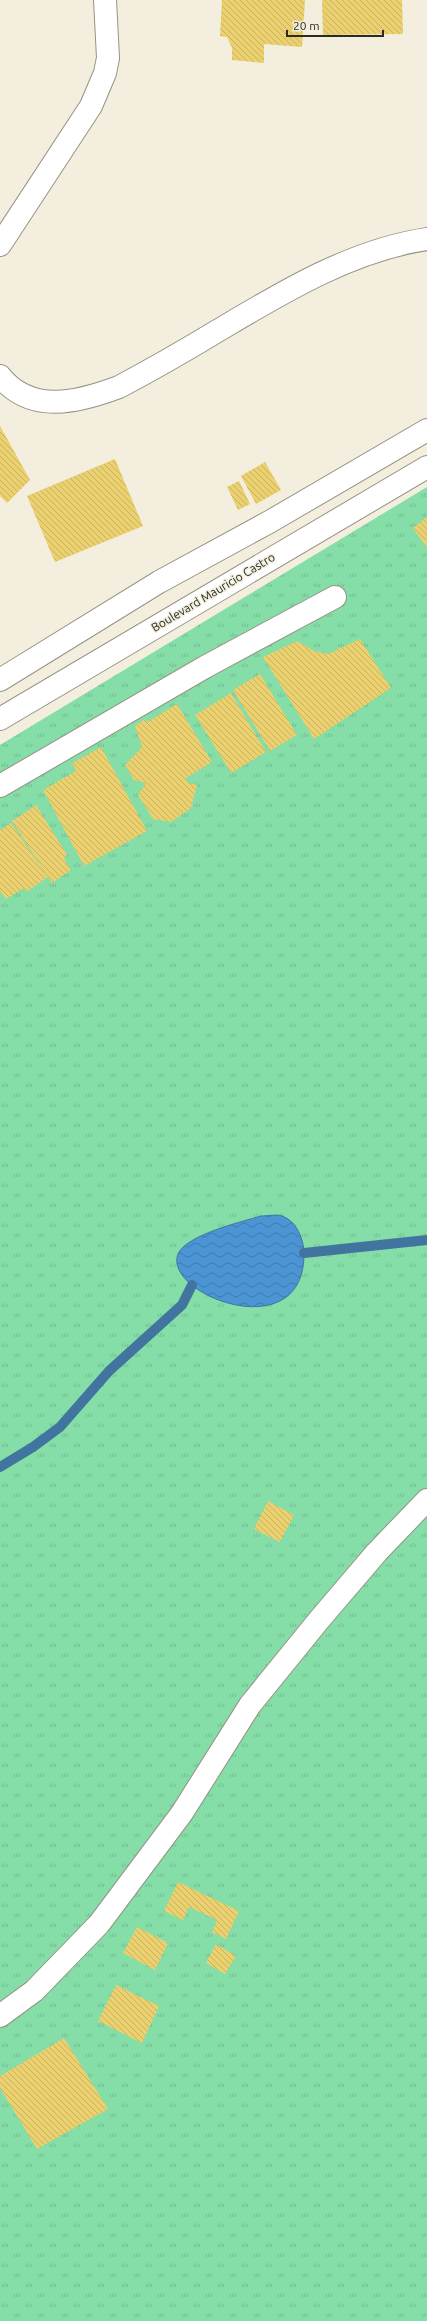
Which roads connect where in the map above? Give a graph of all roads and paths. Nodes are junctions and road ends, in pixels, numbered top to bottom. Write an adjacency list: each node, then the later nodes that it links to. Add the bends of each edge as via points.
1 (105, 0): 3 (street, via 108,58 105,73 90,106)
2 (427, 239): 4 (street, via 372,252 328,270 270,300 119,387 96,396 66,403 42,401 21,394)
3 (0, 245)
4 (0, 376)
5 (427, 430): 7 (street)
6 (427, 467): 8 (street, Boulevard Mauricio Castro)
7 (271, 521): 8 (street); 10 (street, via 159,582)
8 (288, 547): 11 (street, Boulevard Mauricio Castro)
9 (335, 597): 12 (street, via 205,667)
10 (0, 680)
11 (0, 719)
12 (0, 786)
13 (427, 1500): 14 (street, via 377,1552 318,1620 250,1706 182,1813 99,1924 34,1991)
14 (0, 2016)

